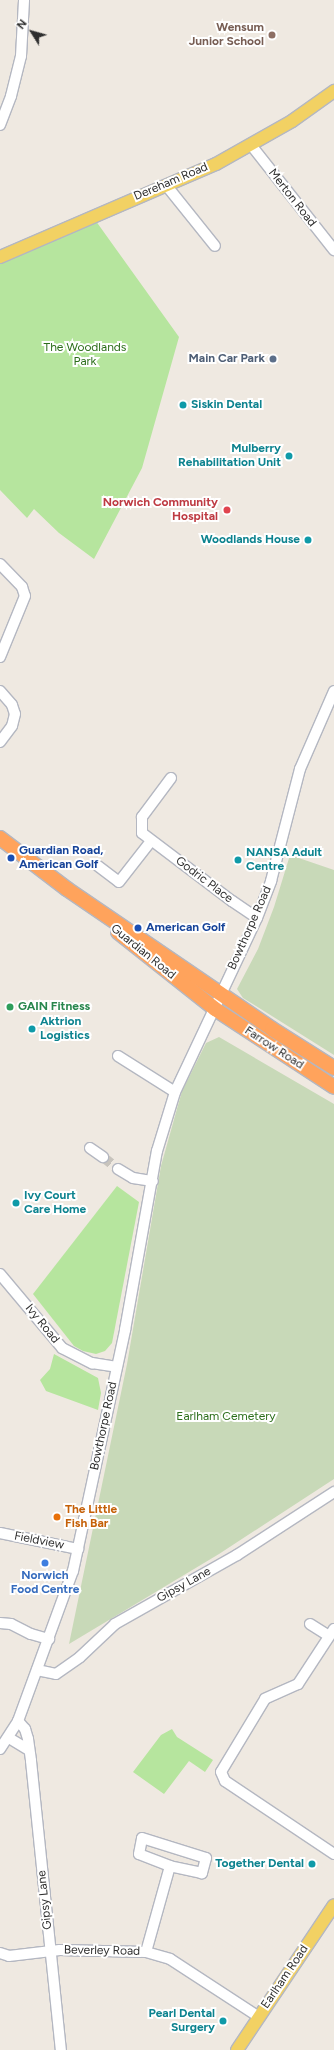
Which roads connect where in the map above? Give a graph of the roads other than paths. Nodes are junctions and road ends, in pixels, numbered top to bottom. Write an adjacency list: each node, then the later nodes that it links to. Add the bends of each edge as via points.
1 (24, 0): 3 (street, via 21,56)
2 (334, 91): 4 (main road, Dereham Road, via 292,121)
3 (0, 125)
4 (251, 145): 5 (main road, Dereham Road); 7 (street, Merton Road)
5 (166, 185): 6 (street); 8 (main road, Dereham Road)
6 (215, 246)
7 (334, 250)
8 (0, 256)
9 (0, 564): 10 (street, via 22,587 25,596)
10 (0, 657)
11 (0, 691): 13 (street, via 12,705 15,714 12,726)
12 (334, 691): 19 (street, Bowthorpe Road, via 300,769 271,880)
13 (0, 742)
14 (171, 778): 16 (street, Godric Place, via 142,817 142,833)
15 (0, 838): 18 (highway, Guardian Road)
16 (151, 841): 17 (street, via 119,882); 19 (street, Godric Place)
17 (98, 866)
18 (74, 893): 20 (highway, Guardian Road); 21 (highway, Guardian Road, via 116,931)
19 (257, 918): 20 (street, Bowthorpe Road)
20 (221, 994): 21 (street, Bowthorpe Road); 23 (highway, Farrow Road)
21 (215, 1009): 24 (highway, Farrow Road); 25 (street, Bowthorpe Road)
22 (118, 1056): 25 (street)
23 (334, 1068)
24 (334, 1087)
25 (175, 1092): 29 (street, Bowthorpe Road, via 158,1151)
26 (90, 1148): 27 (street)
27 (103, 1157)
28 (118, 1169): 29 (street, via 133,1178)
29 (153, 1181): 31 (street, Bowthorpe Road)
30 (0, 1274): 31 (street, Ivy Road, via 62,1348 92,1363)
31 (117, 1367): 34 (street, Bowthorpe Road)
32 (334, 1492): 39 (street, Gipsy Lane, via 237,1555 115,1624 80,1657 56,1674)
33 (0, 1533): 34 (street, Fieldview)
34 (78, 1548): 38 (street, Bowthorpe Road, via 66,1595)
35 (0, 1623): 38 (street, via 11,1624)
36 (310, 1624): 37 (street)
37 (332, 1632): 44 (street, via 298,1684 265,1699 221,1772 225,1781)
38 (49, 1639): 39 (street, Bowthorpe Road)
39 (37, 1670): 40 (street, Bowthorpe Road)
40 (18, 1721): 41 (street, Bowthorpe Road); 43 (street, Gipsy Lane, via 25,1729)
41 (9, 1738): 42 (street, Bowthorpe Road); 43 (street)
42 (0, 1749)
43 (29, 1750): 47 (street, Gipsy Lane)
44 (334, 1854)
45 (170, 1866): 45 (street, via 139,1854 142,1838 206,1858 202,1873); 48 (street)
46 (334, 1905): 50 (main road, Earlham Road)
47 (51, 1950): 48 (street, Beverley Road); 49 (street, Beverley Road, via 9,1956); 51 (street, Gipsy Lane)
48 (146, 1952): 50 (street, Beverley Road, via 170,1959)
49 (0, 1953)
50 (259, 2017): 52 (main road, Earlham Road)
51 (61, 2050)
52 (237, 2050)

